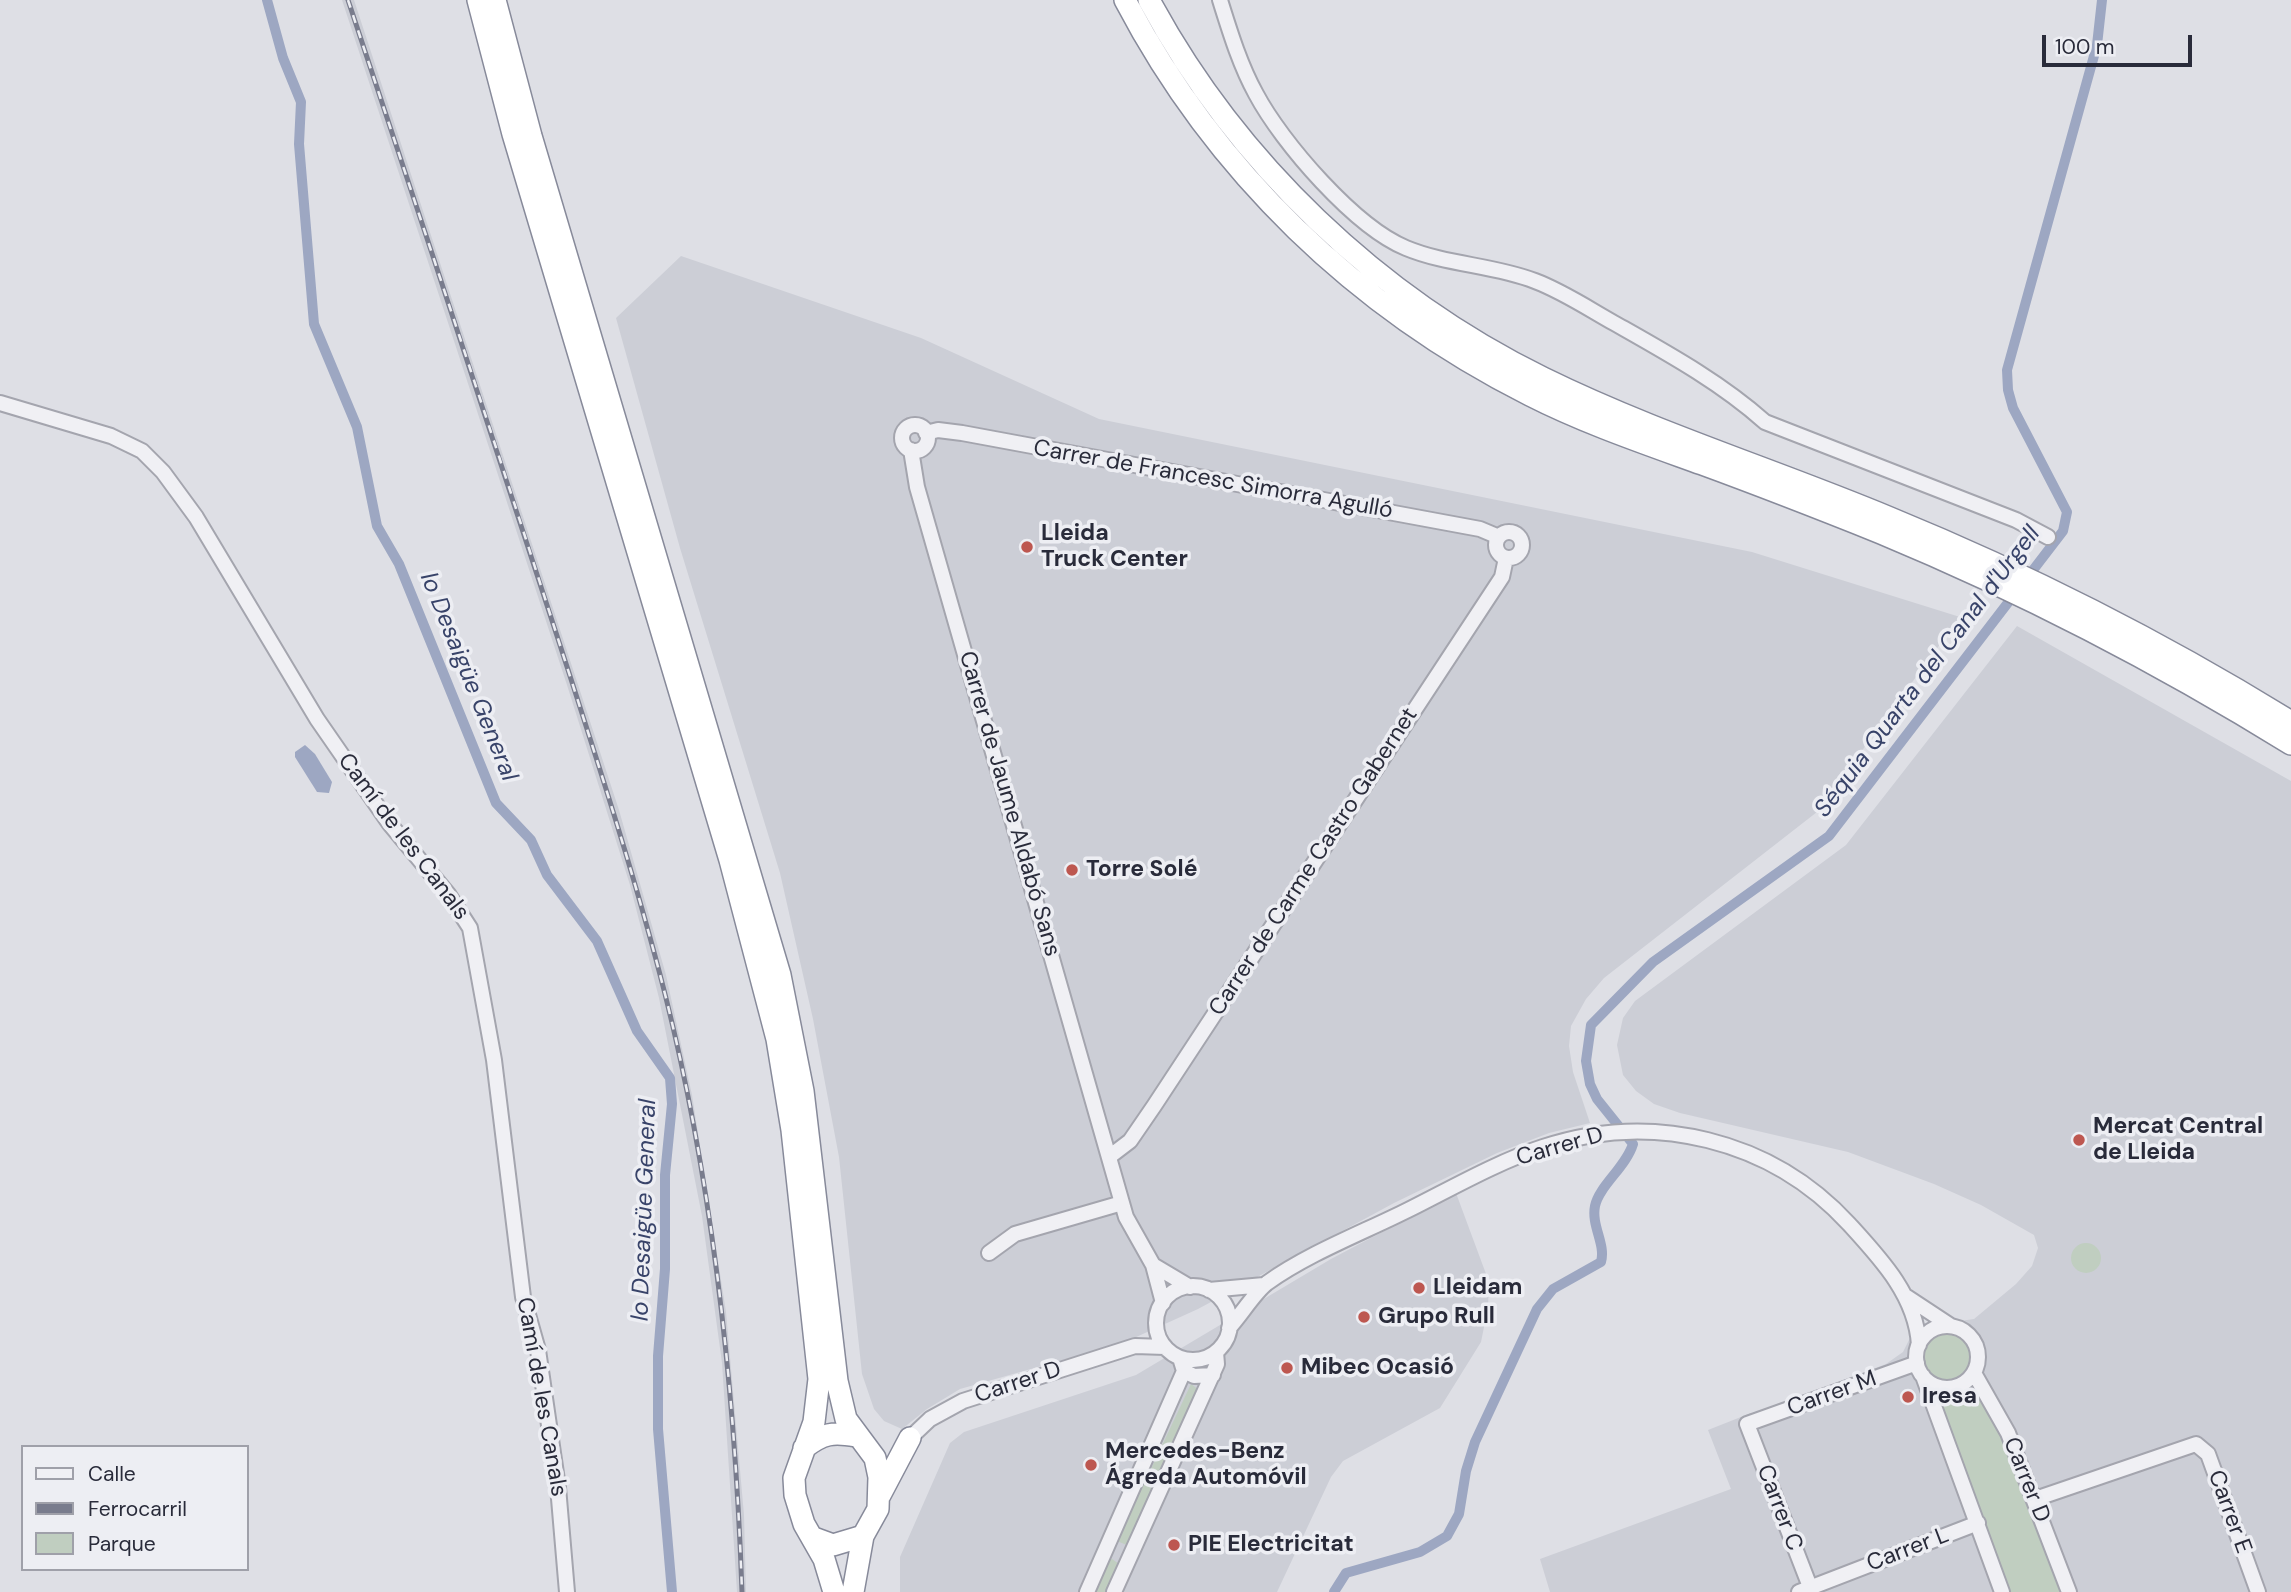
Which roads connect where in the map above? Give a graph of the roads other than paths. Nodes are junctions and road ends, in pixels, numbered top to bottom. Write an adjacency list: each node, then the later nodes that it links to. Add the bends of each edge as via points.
1 (478, 0): 39 (highway, via 513,134 733,872 774,1027 792,1130 818,1361 817,1410)
2 (495, 0): 38 (highway, via 779,975 804,1102 837,1381 846,1419)
3 (1125, 0): 12 (highway, via 1191,108 1263,196 1334,264 1427,336 1490,374 1574,415)
4 (1149, 0): 12 (highway, via 1207,92 1264,164 1346,247 1430,312 1494,352 1585,397 1870,510)
5 (1220, 0): 10 (street, via 1247,76 1266,111 1311,168 1373,229 1427,255 1535,281 1690,367 1740,399 1765,422 2016,520)
6 (0, 403): 48 (street, Camí de les Canals, via 111,436 139,449 155,463 187,504 310,710 470,928 494,1060 523,1297 538,1350 557,1476)
7 (926, 433): 8 (street, via 925,445); 8 (street, via 916,425 905,430 902,442); 9 (street, Carrer de Francesc Simorra Agulló, via 962,433 1480,529)
8 (911, 450): 16 (street, Carrer de Jaume Aldabó Sans, via 917,487)
9 (1499, 537): 11 (street, via 1496,548); 11 (street, via 1510,533 1520,539 1520,551)
10 (2048, 537)
11 (1506, 558): 16 (street, Carrer de Carme Castro Gabernet, via 1502,577 1141,1125)
12 (2000, 576): 13 (highway)
13 (2038, 594): 14 (highway, via 2196,666); 15 (highway)
14 (2291, 722)
15 (2291, 744)
16 (1110, 1157): 17 (street, Carrer de Jaume Aldabó Sans)
17 (1122, 1203): 18 (street, via 1016,1234); 19 (street, Carrer de Jaume Aldabó Sans, via 1130,1228)
18 (989, 1253)
19 (1153, 1265): 21 (street); 24 (street)
20 (1264, 1285): 22 (street, Carrer D); 23 (street, Carrer D, via 1507,1162 1573,1138 1632,1129 1710,1139 1771,1163 1835,1209); 27 (street, Carrer D)
21 (1190, 1287): 22 (street); 24 (street)
22 (1209, 1290): 27 (street, via 1226,1307)
23 (1907, 1297): 26 (street, Carrer D); 28 (street, Carrer D)
24 (1163, 1303): 25 (street)
25 (1157, 1321): 29 (street); 30 (street)
26 (1951, 1326): 28 (street, via 1932,1331); 34 (street, via 1975,1342 1978,1359)
27 (1229, 1328): 31 (street)
28 (1919, 1345): 33 (street)
29 (1135, 1346): 30 (street, Carrer D); 37 (street, Carrer D, via 962,1401 930,1419)
30 (1165, 1347): 32 (street)
31 (1216, 1352): 32 (street); 35 (street)
32 (1182, 1365): 35 (street, via 1194,1376); 45 (street)
33 (1920, 1369): 34 (street, via 1939,1387 1949,1388); 36 (street, Carrer M); 42 (street)
34 (1974, 1373): 41 (street, Carrer D, via 2008,1433)
35 (1213, 1375): 46 (street)
36 (1747, 1424): 47 (street, Carrer C)
37 (910, 1438): 38 (highway, via 892,1444); 40 (highway)
38 (861, 1441): 39 (highway, via 834,1432 819,1436); 40 (highway, via 875,1458)
39 (804, 1448): 44 (highway, via 794,1478 795,1495)
40 (880, 1495): 43 (highway, via 878,1509)
41 (2035, 1499): 54 (street, Carrer D); 55 (street, Carrer E, via 2196,1444 2208,1454)
42 (1978, 1523): 47 (street, Carrer L); 53 (street)
43 (863, 1536): 44 (highway, via 833,1545); 50 (highway)
44 (814, 1538): 49 (highway)
45 (1107, 1548): 46 (street); 51 (street)
46 (1130, 1557): 52 (street)
47 (1807, 1591)
48 (567, 1592)
49 (834, 1592)
50 (853, 1592)
51 (1087, 1592)
52 (1114, 1592)
53 (2002, 1592)
54 (2069, 1592)
55 (2258, 1592)

